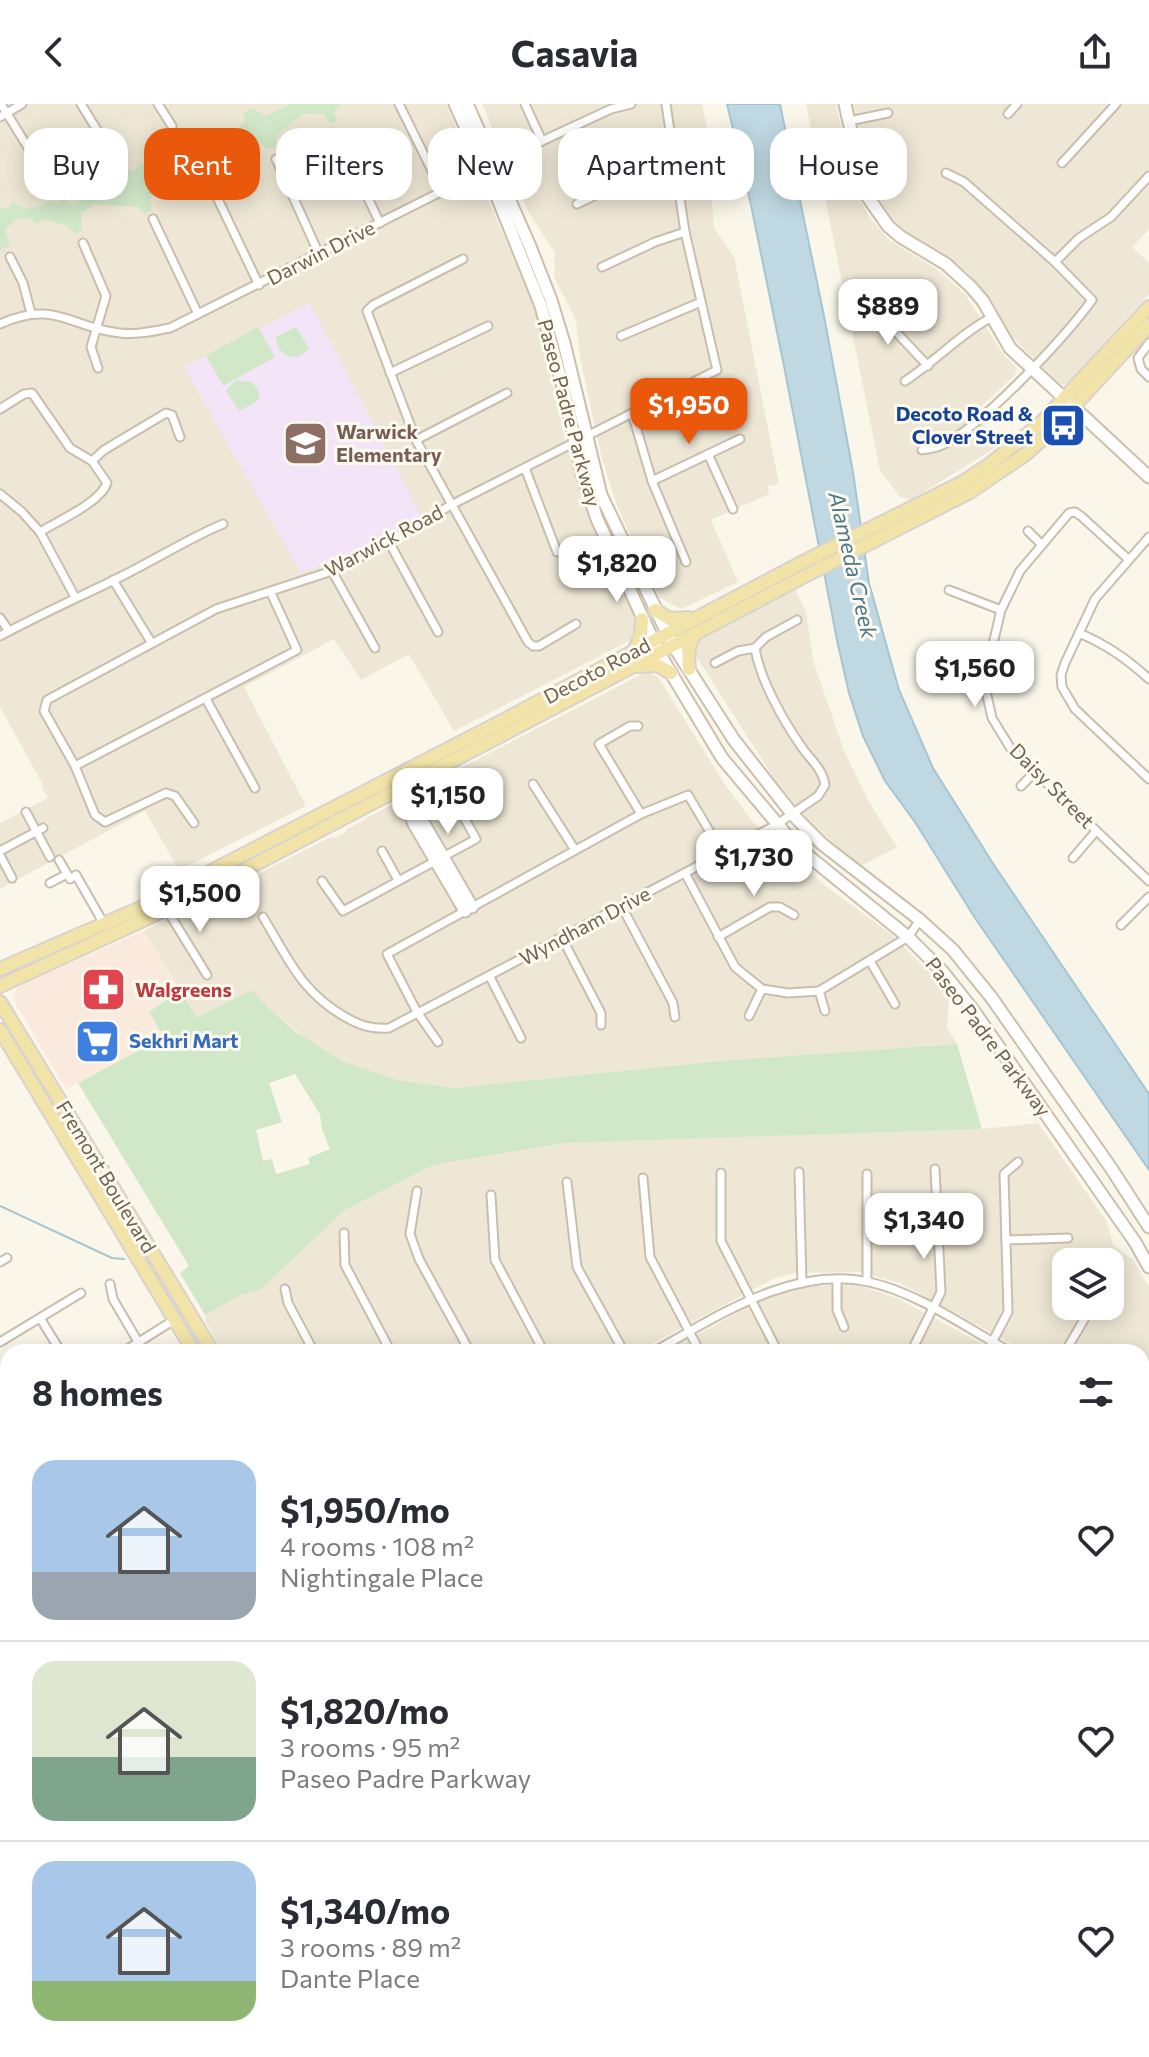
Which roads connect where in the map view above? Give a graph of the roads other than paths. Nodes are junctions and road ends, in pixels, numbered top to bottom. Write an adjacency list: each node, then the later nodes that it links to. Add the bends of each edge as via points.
1 (1, 104): 16 (street)
2 (22, 104): 16 (street)
3 (81, 104): 19 (street)
4 (158, 104): 18 (street)
5 (399, 104): 26 (street)
6 (455, 104): 20 (main road, Paseo Padre Parkway)
7 (467, 104): 21 (main road, Paseo Padre Parkway)
8 (525, 104): 22 (street)
9 (631, 104): 24 (street, Darwin Drive)
10 (666, 104): 23 (street)
11 (845, 104): 17 (main road)
12 (1017, 104): 15 (street)
13 (1116, 104): 27 (street)
14 (888, 113): 17 (street)
15 (1008, 114)
16 (3, 115): 25 (street)
17 (849, 121): 54 (main road, via 865,193 874,207 901,237 946,264 971,287)
18 (172, 126)
19 (96, 128)
20 (468, 128)
21 (476, 128)
22 (536, 128)
23 (670, 128)
24 (542, 141)
25 (24, 146)
26 (428, 163)
27 (1062, 163)
28 (946, 173): 46 (street, via 964,182)
29 (1149, 176): 46 (street, via 1111,217)
30 (218, 200): 48 (street)
31 (295, 200): 43 (street)
32 (369, 200): 40 (street)
33 (428, 200): 40 (street, Darwin Drive)
34 (502, 200): 75 (main road, Paseo Padre Parkway, via 541,306)
35 (506, 200): 72 (main road, Paseo Padre Parkway, via 551,300)
36 (585, 200): 38 (street)
37 (681, 200): 41 (street)
38 (577, 204)
39 (153, 219): 53 (street)
40 (380, 223): 43 (street, Darwin Drive)
41 (685, 232): 47 (street); 49 (street)
42 (83, 243): 58 (street, via 106,296)
43 (319, 254): 48 (street, Darwin Drive)
44 (10, 257): 52 (street)
45 (463, 259): 64 (street, via 367,311)
46 (1055, 262): 63 (street, via 1092,300)
47 (602, 267)
48 (259, 285): 53 (street, Darwin Drive)
49 (701, 302): 59 (street); 70 (street, Warwick Road, via 717,370)
50 (1149, 307): 68 (main road, Decoto Road)
51 (861, 308): 61 (street, via 881,316)
52 (31, 313): 55 (street, Darwin Drive); 58 (street, Darwin Drive)
53 (198, 314): 58 (street, Darwin Drive, via 150,332)
54 (992, 317): 61 (street, via 972,327); 63 (main road, via 1010,348)
55 (0, 324)
56 (1149, 325): 68 (main road, Decoto Road)
57 (488, 326): 64 (street)
58 (95, 327): 62 (street, via 91,347)
59 (621, 336)
60 (1149, 343): 65 (street, via 1138,358)
61 (928, 366): 66 (street)
62 (98, 368)
63 (1031, 369): 68 (main road); 76 (street, via 976,421 941,446)
64 (390, 373): 74 (street)
65 (1149, 377)
66 (905, 381)
67 (507, 393): 74 (street)
68 (1069, 403): 80 (main road); 86 (main road, Decoto Road, via 1026,454 999,474)
69 (0, 409): 78 (street, via 32,393 70,448)
70 (632, 413): 72 (street, Warwick Road); 81 (street)
71 (180, 437): 78 (street, via 172,415 166,413)
72 (586, 437): 75 (street, Warwick Road); 100 (main road, Paseo Padre Parkway, via 608,514)
73 (740, 439): 77 (street)
74 (416, 440): 83 (street)
75 (575, 444): 79 (street, Warwick Road); 104 (main road, Paseo Padre Parkway, via 597,519)
76 (922, 450)
77 (708, 454): 81 (street); 84 (street)
78 (92, 461): 88 (street, via 107,483 105,491)
79 (525, 468): 83 (street, Warwick Road); 92 (street)
80 (1149, 477)
81 (652, 481): 94 (street)
82 (0, 494): 88 (street)
83 (451, 505): 90 (street, Warwick Road); 106 (street, via 528,642 539,646)
84 (733, 509)
85 (223, 524): 96 (street)
86 (888, 528): 103 (main road, Decoto Road, via 801,563); 111 (main road, Decoto Road)
87 (1028, 531): 91 (street)
88 (40, 532): 99 (street)
89 (1149, 537): 93 (street)
90 (389, 542): 95 (street, Warwick Road); 108 (street)
91 (1042, 545): 93 (street, Daisy Street, via 1075,512); 101 (street, Daisy Street, via 1020,571)
92 (557, 552)
93 (1128, 559): 110 (street, via 1095,599)
94 (686, 562)
95 (332, 571): 98 (street, Warwick Road); 116 (street)
96 (113, 580): 99 (street); 113 (street)
97 (949, 590): 101 (street)
98 (271, 593): 113 (street, Warwick Road, via 216,609); 126 (street, via 297,650)
99 (75, 597): 107 (street)
100 (655, 610): 103 (main road, via 670,619); 109 (main road, Paseo Padre Parkway)
101 (1001, 610): 124 (street, Daisy Street)
102 (0, 618): 107 (street)
103 (696, 618): 109 (main road, Decoto Road)
104 (642, 619): 115 (main road, Paseo Padre Parkway); 118 (main road)
105 (797, 620): 117 (street)
106 (576, 624)
107 (9, 631): 112 (street)
108 (438, 632)
109 (667, 633): 114 (main road, Paseo Padre Parkway); 115 (main road, Decoto Road)
110 (1079, 633): 123 (street, via 1124,656); 131 (street, via 1061,675 1066,696)
111 (696, 634): 114 (main road, Decoto Road); 121 (main road, via 690,642)
112 (0, 636)
113 (151, 642): 128 (street, Warwick Road, via 47,700 44,711)
114 (673, 645): 115 (main road, Decoto Road); 121 (main road, Paseo Padre Parkway)
115 (656, 647): 118 (main road, Decoto Road); 120 (main road, Decoto Road); 122 (main road, Paseo Padre Parkway)
116 (375, 648)
117 (755, 648): 119 (street); 139 (street, Wyndham Drive, via 758,665 791,730 823,774 825,785 818,796)
118 (634, 651): 130 (main road, Decoto Road)
119 (715, 663)
120 (635, 666): 122 (main road, via 657,665); 133 (main road, Decoto Road)
121 (689, 669): 139 (main road, Paseo Padre Parkway, via 734,740)
122 (671, 673): 141 (main road, Paseo Padre Parkway, via 722,758)
123 (1149, 679)
124 (984, 682): 125 (street); 129 (street, Daisy Street, via 992,718)
125 (966, 683)
126 (206, 699): 128 (street); 135 (street)
127 (638, 726): 138 (street, via 599,744)
128 (75, 766): 140 (street, via 95,815 105,822 166,793 175,796)
129 (1034, 773): 134 (street); 143 (street, Daisy Street)
130 (400, 774): 133 (main road); 166 (main road, Decoto Road)
131 (1149, 779)
132 (533, 784): 144 (street)
133 (406, 786): 149 (main road, via 414,824); 162 (main road, Decoto Road)
134 (1021, 786)
135 (255, 788)
136 (26, 812): 142 (street)
137 (461, 812): 149 (street, via 476,839)
138 (641, 814): 144 (street); 147 (street, via 688,795)
139 (793, 815): 141 (street, Wyndham Drive); 165 (main road, Paseo Padre Parkway)
140 (194, 823)
141 (776, 825): 147 (street, Wyndham Drive); 169 (main road, Paseo Padre Parkway)
142 (40, 830): 146 (street); 148 (street)
143 (1096, 831): 150 (street); 157 (street, Daisy Street)
144 (575, 850): 161 (street)
145 (382, 851): 155 (street)
146 (0, 853): 154 (street)
147 (723, 854): 152 (street, Wyndham Drive)
148 (50, 857)
149 (440, 858): 155 (street); 161 (main road)
150 (1073, 858)
151 (59, 860): 153 (street)
152 (685, 873): 160 (street, Wyndham Drive); 168 (street)
153 (67, 874): 158 (street); 166 (street, via 70,879 76,875)
154 (12, 878)
155 (398, 880): 156 (street, via 343,911)
156 (322, 881)
157 (1149, 881)
158 (50, 883)
159 (1149, 897): 167 (street)
160 (622, 907): 170 (street, Wyndham Drive); 184 (street, via 673,1003)
161 (468, 909): 182 (street, via 387,954)
162 (167, 910): 173 (street); 174 (main road, Decoto Road)
163 (794, 915): 168 (street, via 770,907)
164 (263, 917): 182 (street, Wyndham Drive, via 307,989 330,1008 375,1029 389,1028)
165 (920, 920): 169 (street); 199 (main road, Paseo Padre Parkway, via 991,997)
166 (104, 924): 172 (main road, Decoto Road)
167 (1121, 925)
168 (718, 937): 177 (street, via 735,967)
169 (908, 937): 171 (street); 203 (main road, Paseo Padre Parkway, via 973,1010)
170 (562, 938): 175 (street, Wyndham Drive); 186 (street, via 601,1013)
171 (870, 961): 178 (street); 180 (street)
172 (0, 969)
173 (207, 975)
174 (18, 977): 176 (main road, Decoto Road); 185 (main road, via 8,998)
175 (490, 977): 182 (street, Wyndham Drive); 188 (street)
176 (0, 986)
177 (762, 989): 178 (street); 183 (street)
178 (819, 991): 181 (street)
179 (0, 1002): 185 (main road, Fremont Boulevard)
180 (895, 1004)
181 (825, 1011)
182 (417, 1012): 189 (street)
183 (749, 1016)
184 (675, 1017)
185 (10, 1018): 225 (main road, Fremont Boulevard)
186 (601, 1025)
187 (0, 1030): 213 (main road, Fremont Boulevard)
188 (521, 1038)
189 (438, 1042)
190 (1018, 1162): 202 (street, via 1004,1174)
191 (935, 1169): 211 (street, via 941,1292)
192 (799, 1172): 206 (street)
193 (721, 1173): 210 (street, via 721,1241)
194 (867, 1174): 205 (street)
195 (643, 1178): 217 (street, via 650,1257)
196 (567, 1182): 230 (street, via 577,1267)
197 (417, 1191): 228 (street, via 410,1234)
198 (491, 1195): 229 (street, via 495,1260)
199 (1149, 1227)
200 (344, 1233): 227 (street, via 345,1265)
201 (1068, 1238): 202 (street)
202 (1006, 1240): 220 (street, via 1008,1312)
203 (1149, 1267)
204 (837, 1280): 205 (street); 206 (street); 215 (street, via 837,1310)
205 (867, 1281): 211 (street)
206 (802, 1283): 210 (street)
207 (110, 1284): 219 (street, via 113,1299)
208 (285, 1289): 226 (street)
209 (81, 1293): 212 (street)
210 (749, 1300): 217 (street); 233 (street)
211 (933, 1309): 220 (street); 234 (street)
212 (40, 1318): 218 (street); 221 (street)
213 (174, 1320): 219 (street); 224 (main road, Fremont Boulevard)
214 (1084, 1320): 236 (street)
215 (844, 1327)
216 (0, 1331): 218 (street)
217 (689, 1332): 231 (street); 232 (street)
218 (2, 1340)
219 (139, 1341): 222 (street); 223 (street)
220 (992, 1342): 235 (street)
221 (56, 1344)
222 (135, 1344)
223 (140, 1344)
224 (189, 1344)
225 (208, 1344)
226 (310, 1344)
227 (387, 1344)
228 (466, 1344)
229 (540, 1344)
230 (620, 1344)
231 (667, 1344)
232 (696, 1344)
233 (774, 1344)
234 (915, 1344)
235 (996, 1344)
236 (1070, 1344)

